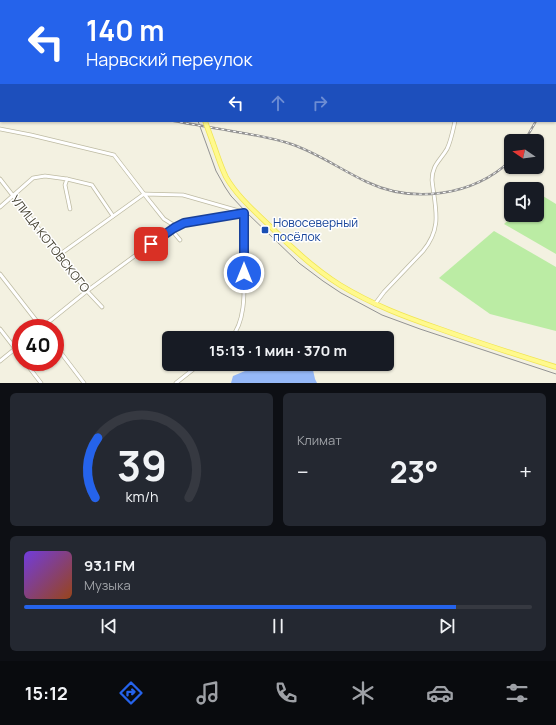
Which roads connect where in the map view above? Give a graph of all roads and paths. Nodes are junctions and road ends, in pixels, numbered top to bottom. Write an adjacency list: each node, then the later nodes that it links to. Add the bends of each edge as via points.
1 (206, 122): 9 (main road, bridge, via 226,176)
2 (455, 122): 18 (street, via 447,148 432,174 436,222 432,237)
3 (0, 129): 6 (street, via 114,155)
4 (0, 179): 7 (street, УЛИЦА КОТОВСКОГО)
5 (66, 179): 7 (street, via 45,176 33,178); 10 (street); 12 (street, via 92,184)
6 (144, 194): 11 (street, via 183,195); 12 (street); 13 (street)
7 (13, 196): 8 (street); 15 (street, УЛИЦА КОТОВСКОГО)
8 (0, 207)
9 (251, 208): 11 (street); 18 (main road, via 315,268)
10 (70, 209)
11 (244, 213): 13 (street, via 184,223); 23 (street, via 244,294)
12 (113, 216): 15 (street)
13 (174, 228): 14 (street); 17 (street)
14 (180, 240)
15 (59, 255): 17 (street, УЛИЦА КОТОВСКОГО)
16 (0, 274): 20 (street)
17 (87, 291): 19 (street, УЛИЦА КОТОВСКОГО); 21 (street)
18 (374, 304): 28 (main road, via 485,345)
19 (102, 307)
20 (34, 319)
21 (52, 319)
22 (0, 329): 24 (street)
23 (236, 331)
24 (12, 344)
25 (12, 351): 27 (street)
26 (64, 357): 32 (street)
27 (0, 361)
28 (556, 367)
29 (32, 371): 31 (street)
30 (191, 371): 33 (street)
31 (41, 383)
32 (84, 383)
33 (176, 383)

